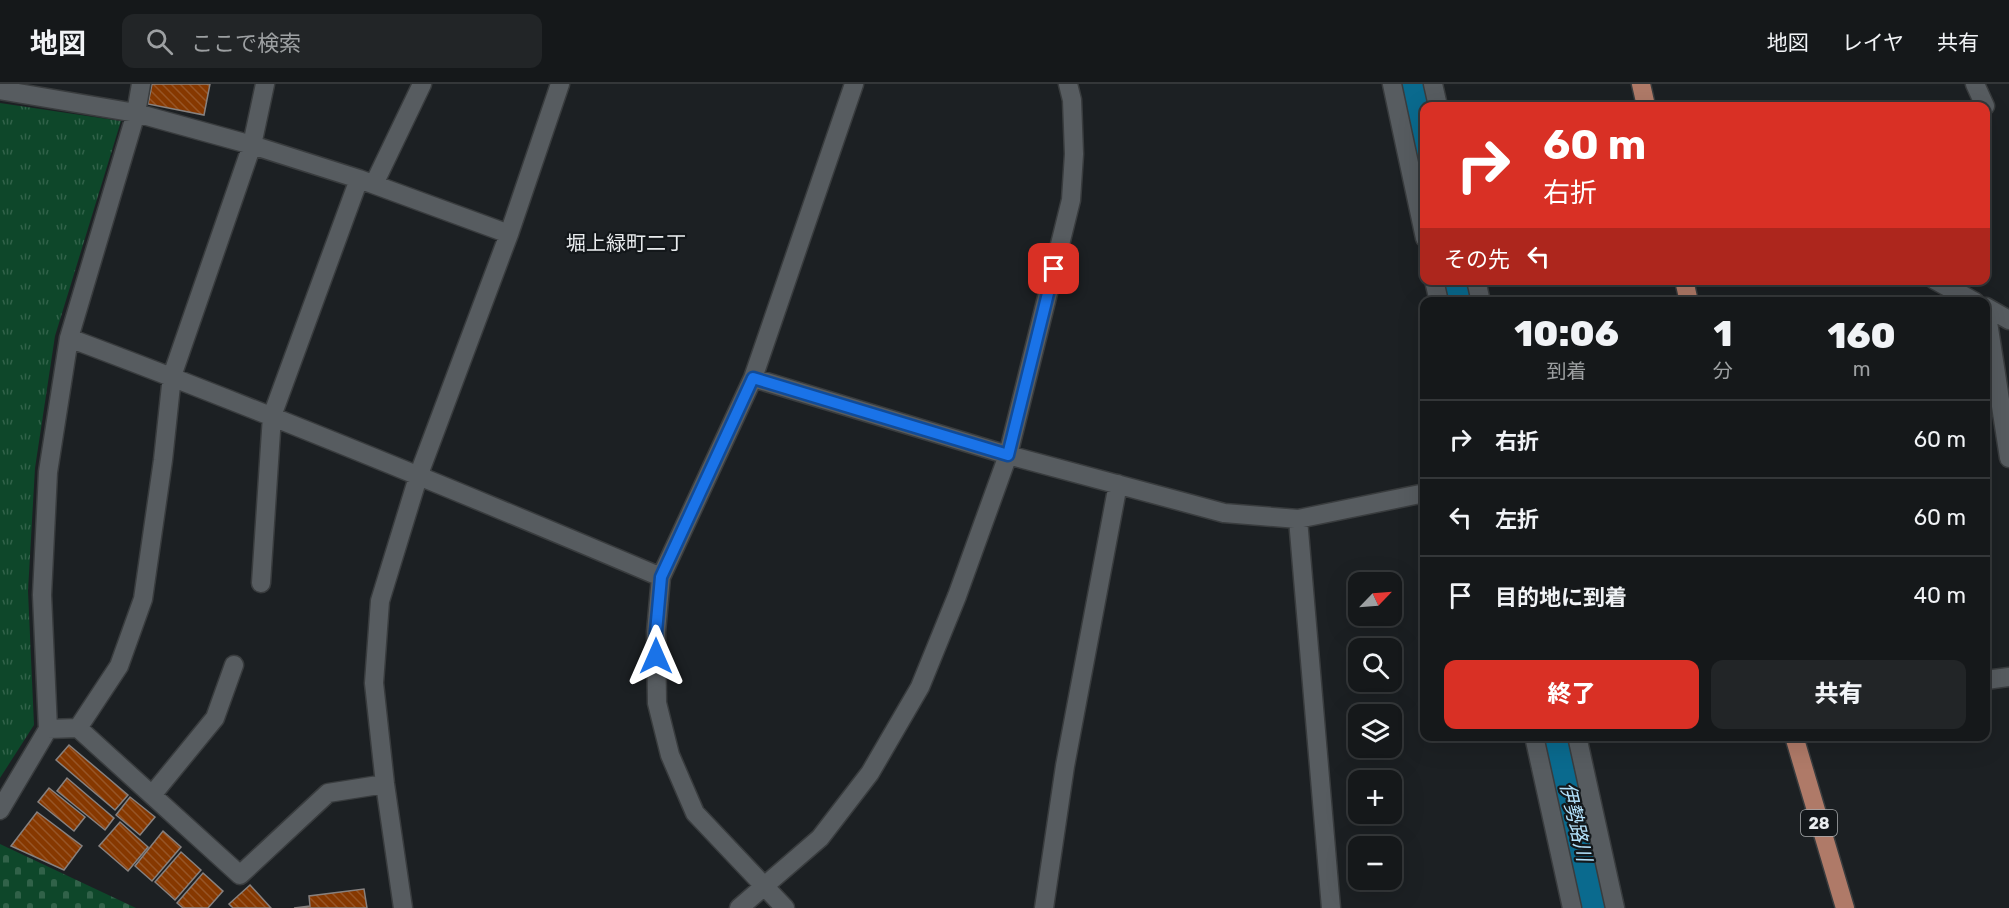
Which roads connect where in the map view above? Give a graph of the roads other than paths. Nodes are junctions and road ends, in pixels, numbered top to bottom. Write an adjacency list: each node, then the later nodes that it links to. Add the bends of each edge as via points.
1 (141, 84): 15 (street)
2 (265, 84): 16 (street)
3 (422, 84): 17 (street)
4 (560, 84): 19 (street)
5 (854, 84): 27 (street)
6 (1068, 84): 29 (street, via 1074,154 1071,200)
7 (1392, 84): 18 (street)
8 (1433, 84): 12 (street)
9 (1641, 84): 13 (main road)
10 (1975, 84): 14 (street)
11 (0, 90): 15 (street)
12 (1437, 102)
13 (1645, 102)
14 (1983, 102)
15 (136, 113): 16 (street); 25 (street)
16 (252, 145): 17 (street); 26 (street)
17 (366, 181): 19 (street); 28 (street)
18 (1420, 215)
19 (509, 234): 31 (street)
20 (1944, 285): 21 (street)
21 (1966, 297)
22 (1990, 310): 23 (street)
23 (2009, 320)
24 (1990, 334): 30 (street)
25 (69, 338): 26 (street); 41 (street, via 48,472 42,595)
26 (172, 376): 28 (street); 40 (street, via 143,599 119,666)
27 (753, 378): 29 (street); 35 (street)
28 (272, 416): 31 (street); 36 (street)
29 (1008, 455): 32 (street); 48 (street, via 920,687 870,773 820,838)
30 (2009, 458)
31 (418, 474): 35 (street); 45 (street, via 380,602 374,683)
32 (1118, 484): 34 (street, via 1224,513); 52 (street, via 1065,766)
33 (1420, 494): 34 (street)
34 (1298, 519): 53 (street)
35 (661, 577): 48 (street, via 656,632 657,703 670,755 694,813)
36 (261, 583)
37 (234, 664): 46 (street, via 214,718)
38 (2009, 677): 39 (street)
39 (1990, 679)
40 (78, 728): 41 (street); 46 (street)
41 (48, 729): 47 (street)
42 (1535, 741): 54 (street)
43 (1578, 741): 55 (street)
44 (1795, 741): 56 (main road, 28)
45 (385, 784): 46 (street, via 328,793 240,875); 49 (street)
46 (152, 795)
47 (0, 810)
48 (766, 885): 50 (street); 51 (street)
49 (403, 908)
50 (739, 908)
51 (785, 908)
52 (1044, 908)
53 (1331, 908)
54 (1572, 908)
55 (1615, 908)
56 (1845, 908)

